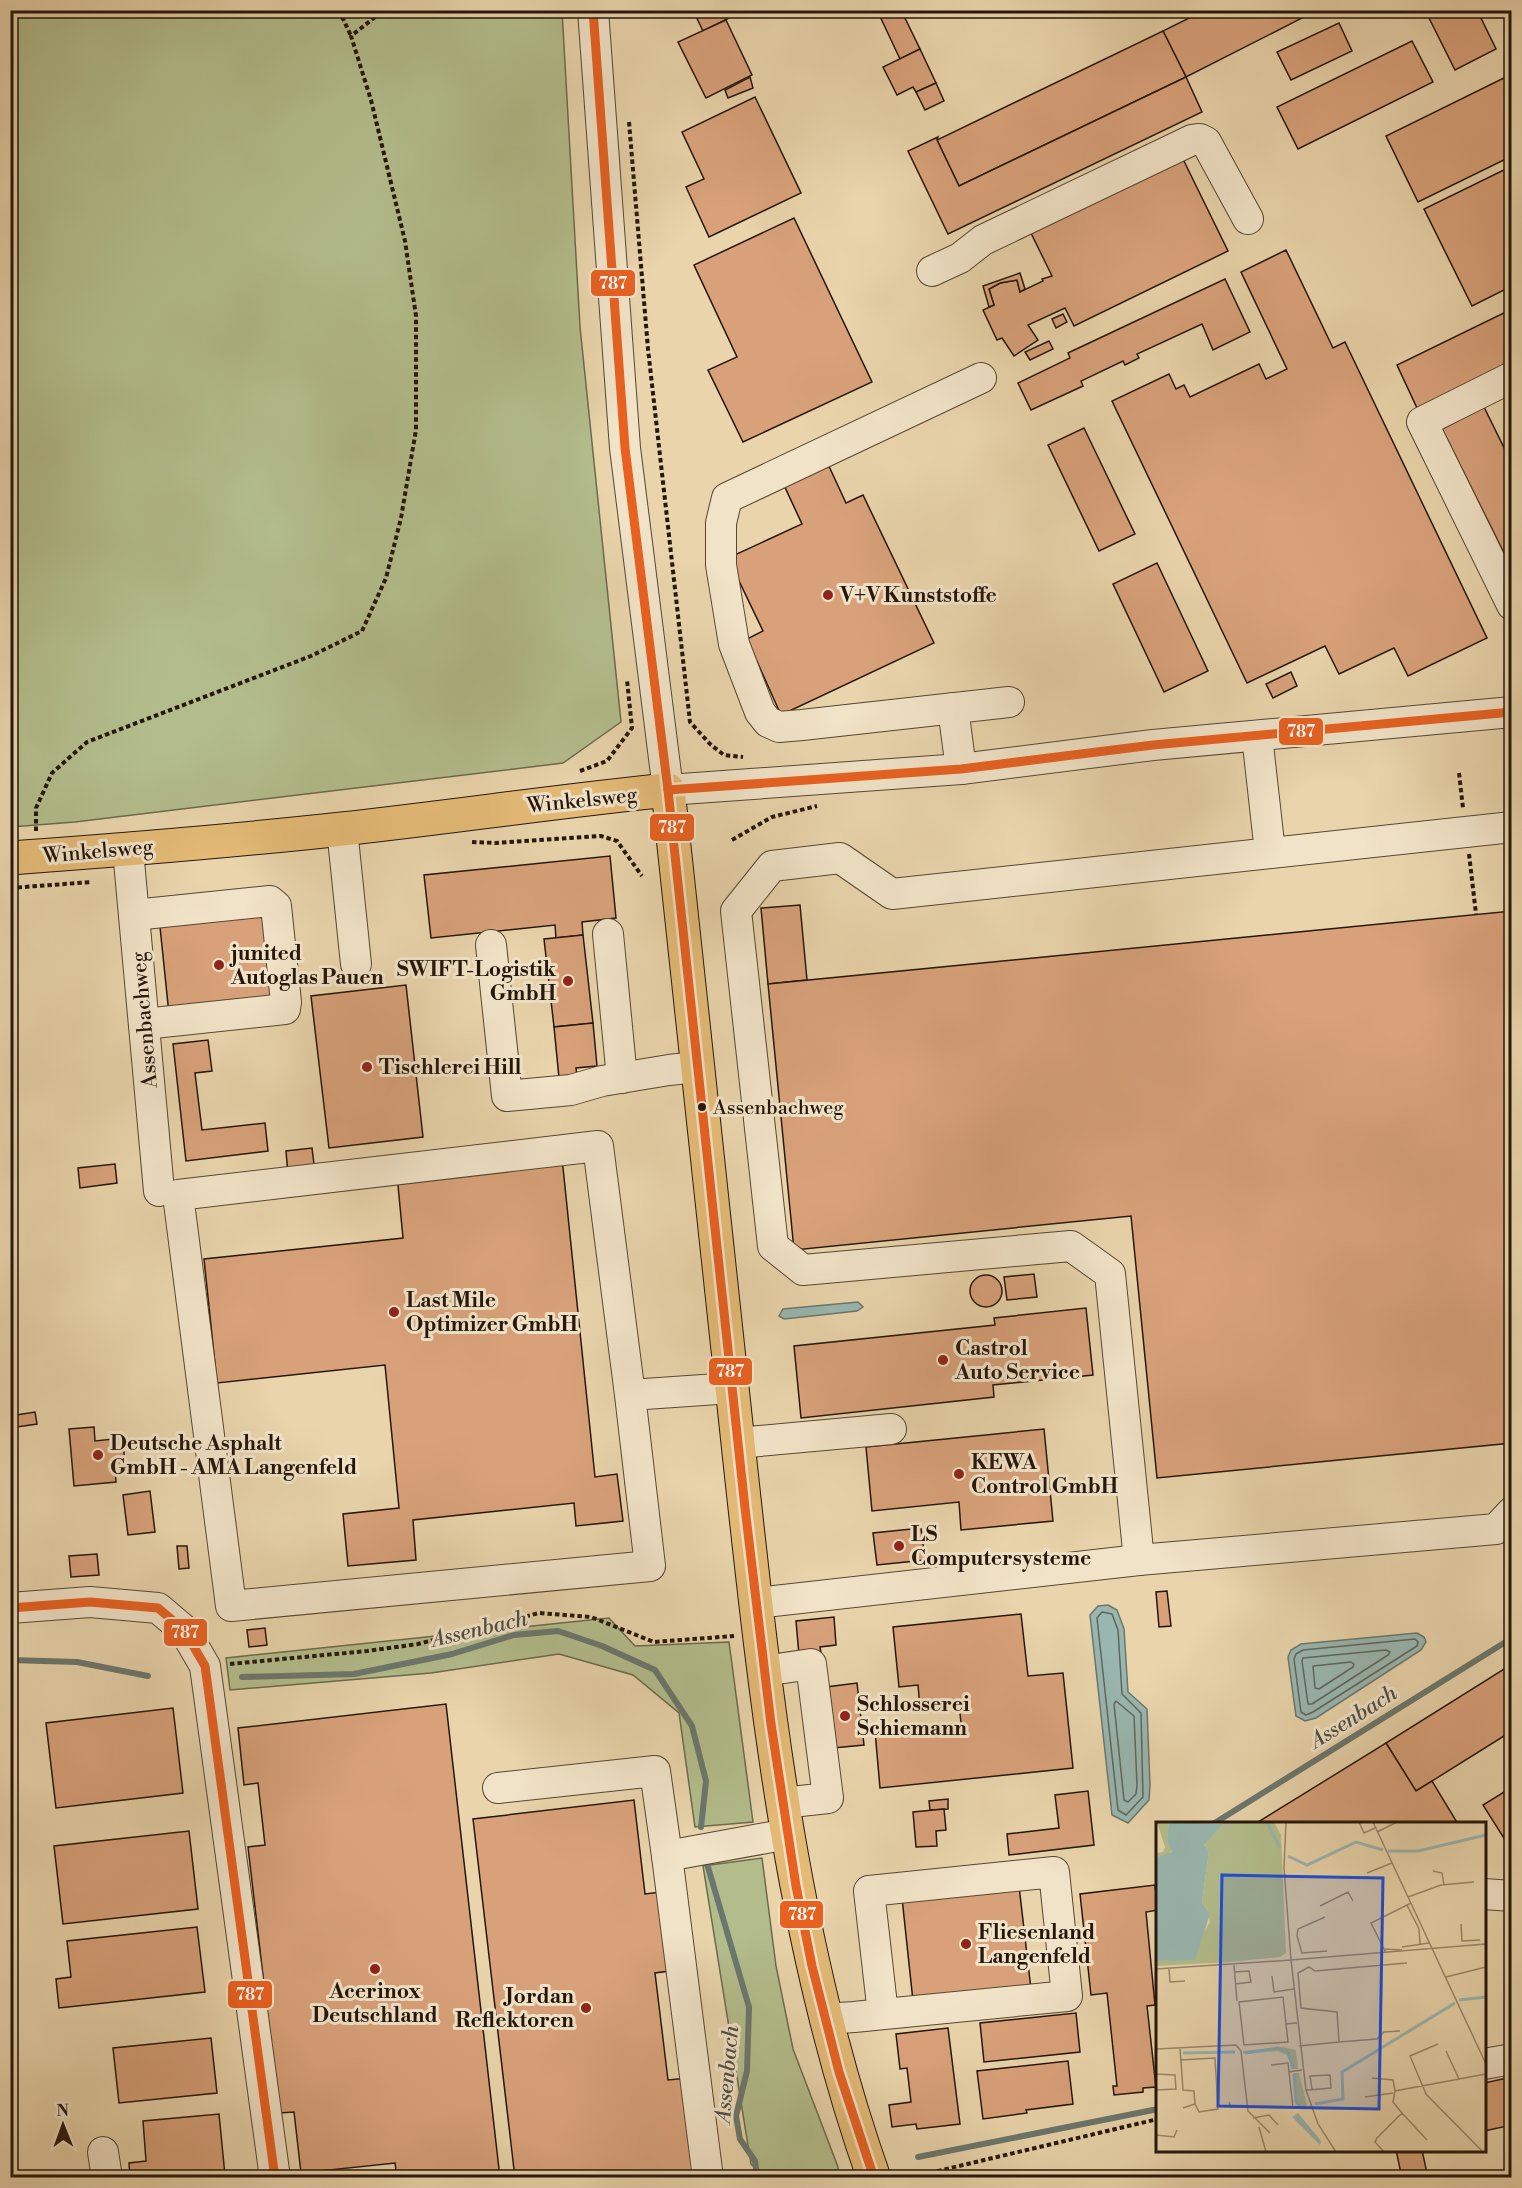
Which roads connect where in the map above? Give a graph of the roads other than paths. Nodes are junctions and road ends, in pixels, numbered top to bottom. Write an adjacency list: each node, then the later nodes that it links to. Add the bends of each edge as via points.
1 (593, 10): 12 (street, via 625,448)
2 (1248, 219): 3 (street, via 1206,142 1192,140 983,240 960,258)
3 (932, 271)
4 (1512, 377): 6 (street, via 1422,422)
5 (981, 378): 8 (street, via 727,498 721,523 721,565 734,644 760,712 768,722 779,727)
6 (1512, 605)
7 (1010, 702): 8 (street)
8 (954, 708): 11 (street)
9 (1512, 712): 10 (street, Winkelsweg)
10 (1257, 736): 11 (street, Winkelsweg); 17 (street)
11 (961, 769): 12 (street, Winkelsweg)
12 (668, 790): 14 (main road, Winkelsweg); 23 (main road)
13 (1512, 827): 17 (street)
14 (342, 829): 16 (main road, Winkelsweg); 21 (street)
15 (19, 845): 16 (main road, Winkelsweg)
16 (128, 850): 18 (street, Assenbachweg)
17 (1270, 852): 31 (street, via 892,894 840,858 772,866 736,911 773,1246 803,1270 1071,1246 1110,1274)
18 (134, 915): 22 (street, Assenbachweg); 22 (street, via 270,901 276,906 286,1002 285,1009)
19 (608, 933): 24 (street)
20 (491, 945): 24 (street, via 507,1096 572,1090)
21 (356, 964)
22 (144, 1024): 25 (street, Assenbachweg)
23 (698, 1067): 24 (street); 26 (main road)
24 (622, 1078)
25 (159, 1191)
26 (732, 1388): 27 (street); 29 (main road)
27 (630, 1395): 27 (street, via 598,1146 178,1195 231,1606 650,1566)
28 (891, 1429): 29 (street)
29 (738, 1443): 33 (main road)
30 (1512, 1512): 31 (street, via 1496,1529)
31 (1139, 1560): 33 (street)
32 (10, 1608): 44 (street, via 90,1602 158,1608 184,1630 205,1666)
33 (758, 1618): 34 (main road)
34 (764, 1671): 36 (main road); 36 (street, via 811,1664 828,1798)
35 (498, 1788): 37 (street, via 656,1771)
36 (785, 1819): 37 (street); 41 (main road)
37 (667, 1856): 45 (street)
38 (1486, 1894): 39 (street)
39 (1512, 1896)
40 (883, 2014): 40 (street, via 1067,1996 1054,1872 869,1891); 41 (street)
41 (825, 2019): 46 (main road)
42 (1512, 2059): 43 (street)
43 (1486, 2064)
44 (275, 2178)
45 (708, 2178)
46 (874, 2178)

